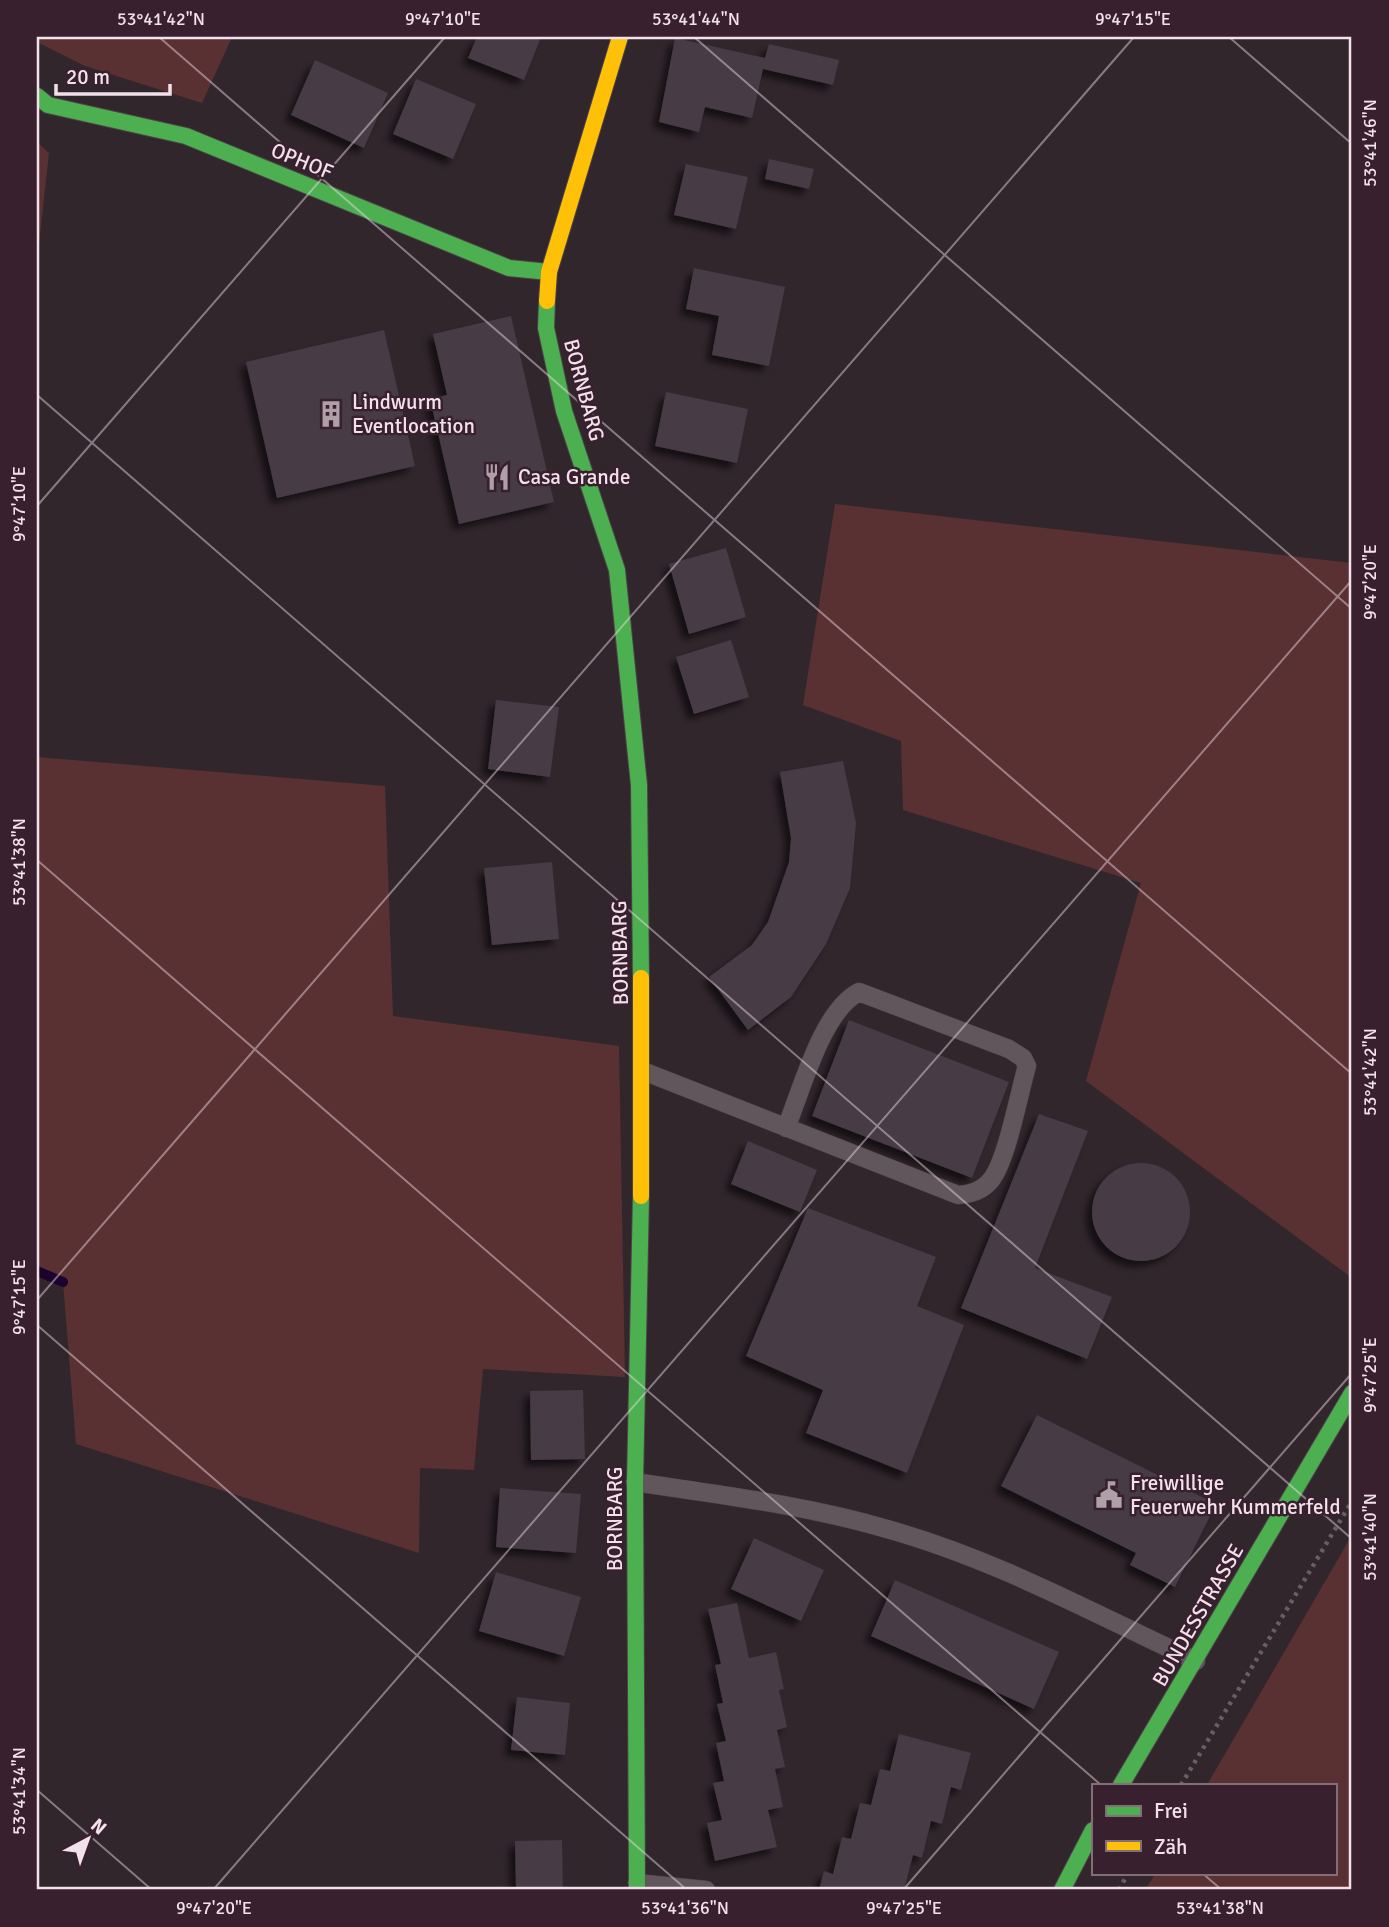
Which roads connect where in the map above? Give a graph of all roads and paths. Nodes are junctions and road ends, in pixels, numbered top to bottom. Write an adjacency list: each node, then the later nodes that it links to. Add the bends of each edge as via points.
1 (620, 37): 3 (street, BORNBARG)
2 (37, 96): 3 (street, OPHOF, via 48,105 186,136 509,268)
3 (550, 272): 4 (street, BORNBARG, via 546,328 564,411 617,570 639,785)
4 (643, 1071): 5 (lane); 7 (street, BORNBARG)
5 (786, 1128): 5 (lane, via 958,1195 975,1193 991,1180 1000,1163 1027,1066 1010,1049 859,992 839,1006 830,1022)
6 (1352, 1393): 9 (street, BUNDESSTRASSE)
7 (635, 1482): 9 (lane, via 790,1506 888,1529 979,1560); 14 (street, BORNBARG)
8 (1352, 1501): 11 (path)
9 (1196, 1661): 10 (street, BUNDESSTRASSE)
10 (1122, 1784)
11 (1182, 1784)
12 (1092, 1832): 16 (street)
13 (1127, 1874): 17 (path)
14 (637, 1887): 15 (lane)
15 (706, 1890)
16 (1062, 1890)
17 (1119, 1890)

